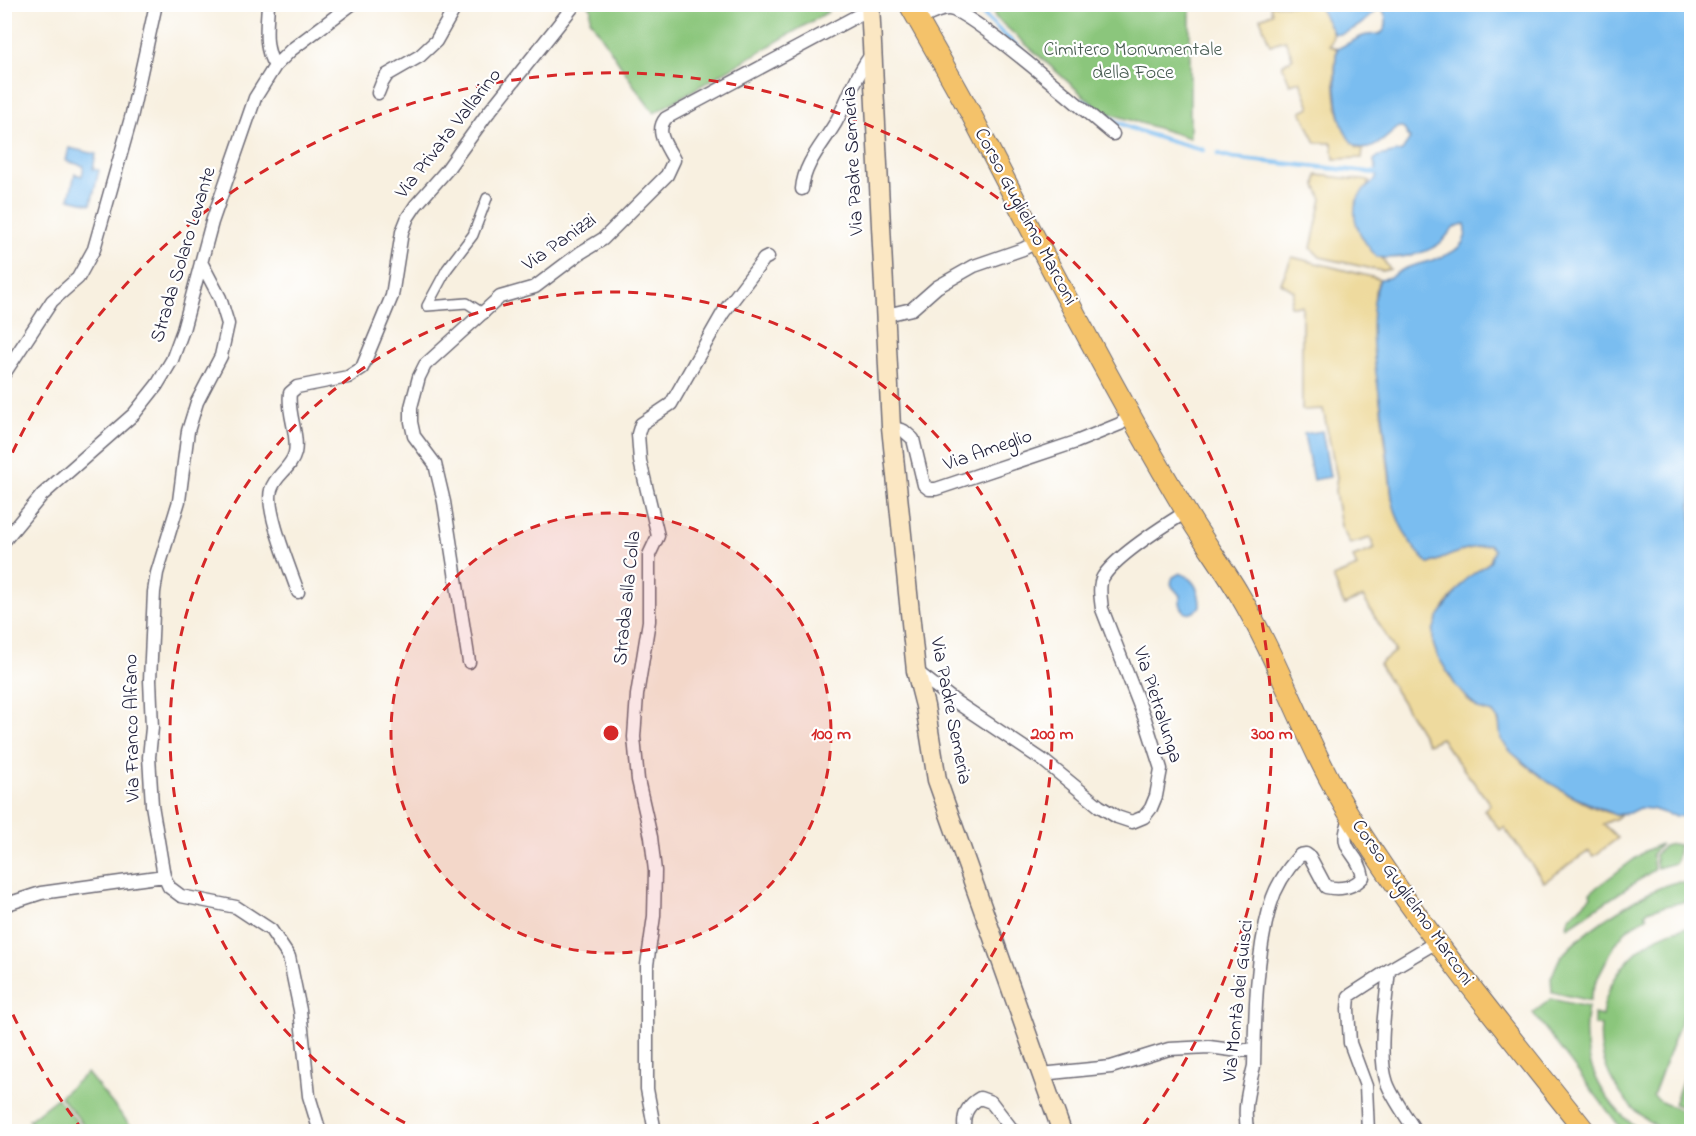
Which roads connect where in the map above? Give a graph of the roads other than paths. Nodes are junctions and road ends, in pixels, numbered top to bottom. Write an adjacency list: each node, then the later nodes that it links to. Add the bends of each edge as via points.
1 (156, 4): 19 (street, via 131,118 94,249 78,278 39,318)
2 (268, 4): 9 (street, via 269,58)
3 (352, 4): 9 (street, Strada Solaro Levante)
4 (457, 4): 10 (street, via 436,41 420,56 387,75)
5 (575, 4): 24 (street, Via Privata Vallarino, via 408,217 392,296 362,368 348,377 290,393 295,454 289,468 275,480 270,497)
6 (869, 7): 8 (main road, Via Padre Semeria); 17 (street, Via Panizzi, via 666,118 660,133 674,160 667,175 603,239 535,287 500,297)
7 (914, 12): 11 (street, Corso Guglielmo Marconi, via 946,8 983,27); 14 (main road, Corso Guglielmo Marconi)
8 (871, 55): 12 (street, via 859,70 836,121 806,170); 18 (main road, Via Padre Semeria)
9 (275, 66): 16 (street, Strada Solaro Levante, via 255,98)
10 (378, 93)
11 (1113, 134)
12 (802, 189)
13 (487, 198): 17 (street, via 473,235 447,269 427,306 467,303)
14 (1036, 242): 18 (street, via 974,266 937,287 912,309); 20 (main road, Corso Guglielmo Marconi)
15 (768, 257): 35 (street, Strada alla Colla, via 723,313 671,404 641,424 638,434 640,461 658,536 649,555 649,621 634,737 655,871 647,965 647,1089)
16 (201, 262): 23 (street, Strada Solaro Levante, via 183,330 157,385 134,414 42,495); 28 (street, Via Franco Alfano, via 220,298 228,324 221,356 197,402 188,431 179,501 154,592 149,757 152,806)
17 (484, 314): 25 (street, Via Panizzi, via 425,365 411,407 414,436 435,464 444,502)
18 (886, 315): 21 (main road, Via Padre Semeria)
19 (4, 374)
20 (1131, 415): 21 (street, Via Ameglio, via 1120,424 1076,442 936,489 924,485 913,439); 22 (main road, Corso Guglielmo Marconi)
21 (891, 427): 26 (main road, Via Padre Semeria)
22 (1186, 513): 26 (street, Via Pietralunga, via 1133,549 1102,578 1102,609 1161,769 1156,796 1144,817 1132,822 1099,806); 27 (main road, Corso Guglielmo Marconi, via 1239,593)
23 (4, 541)
24 (298, 592)
25 (469, 662)
26 (916, 671): 33 (main road, Via Padre Semeria, via 937,780)
27 (1351, 817): 30 (main road, Corso Guglielmo Marconi); 32 (street, Via Montà dei Guisci, via 1345,843 1362,870 1361,880 1348,888 1326,887 1306,854 1300,855 1277,887 1263,939)
28 (164, 876): 29 (street, via 41,892); 34 (street, via 169,887 181,896 241,910 271,930 289,957 300,1010 309,1096)
29 (4, 905)
30 (1438, 942): 31 (street); 42 (main road, Corso Guglielmo Marconi)
31 (1389, 970): 40 (street, via 1349,996 1348,1002 1350,1043 1367,1092); 41 (street, via 1384,1069 1392,1094)
32 (1254, 1049): 33 (street, via 1169,1049 1111,1067); 39 (street, Via Montà dei Guisci, via 1245,1120)
33 (1041, 1074): 38 (main road, Via Padre Semeria)
34 (320, 1131)
35 (656, 1131)
36 (965, 1131): 37 (street, via 964,1117 969,1106 980,1098 991,1102)
37 (1014, 1131)
38 (1062, 1131)
39 (1248, 1131)
40 (1368, 1131)
41 (1416, 1131)
42 (1586, 1131)

